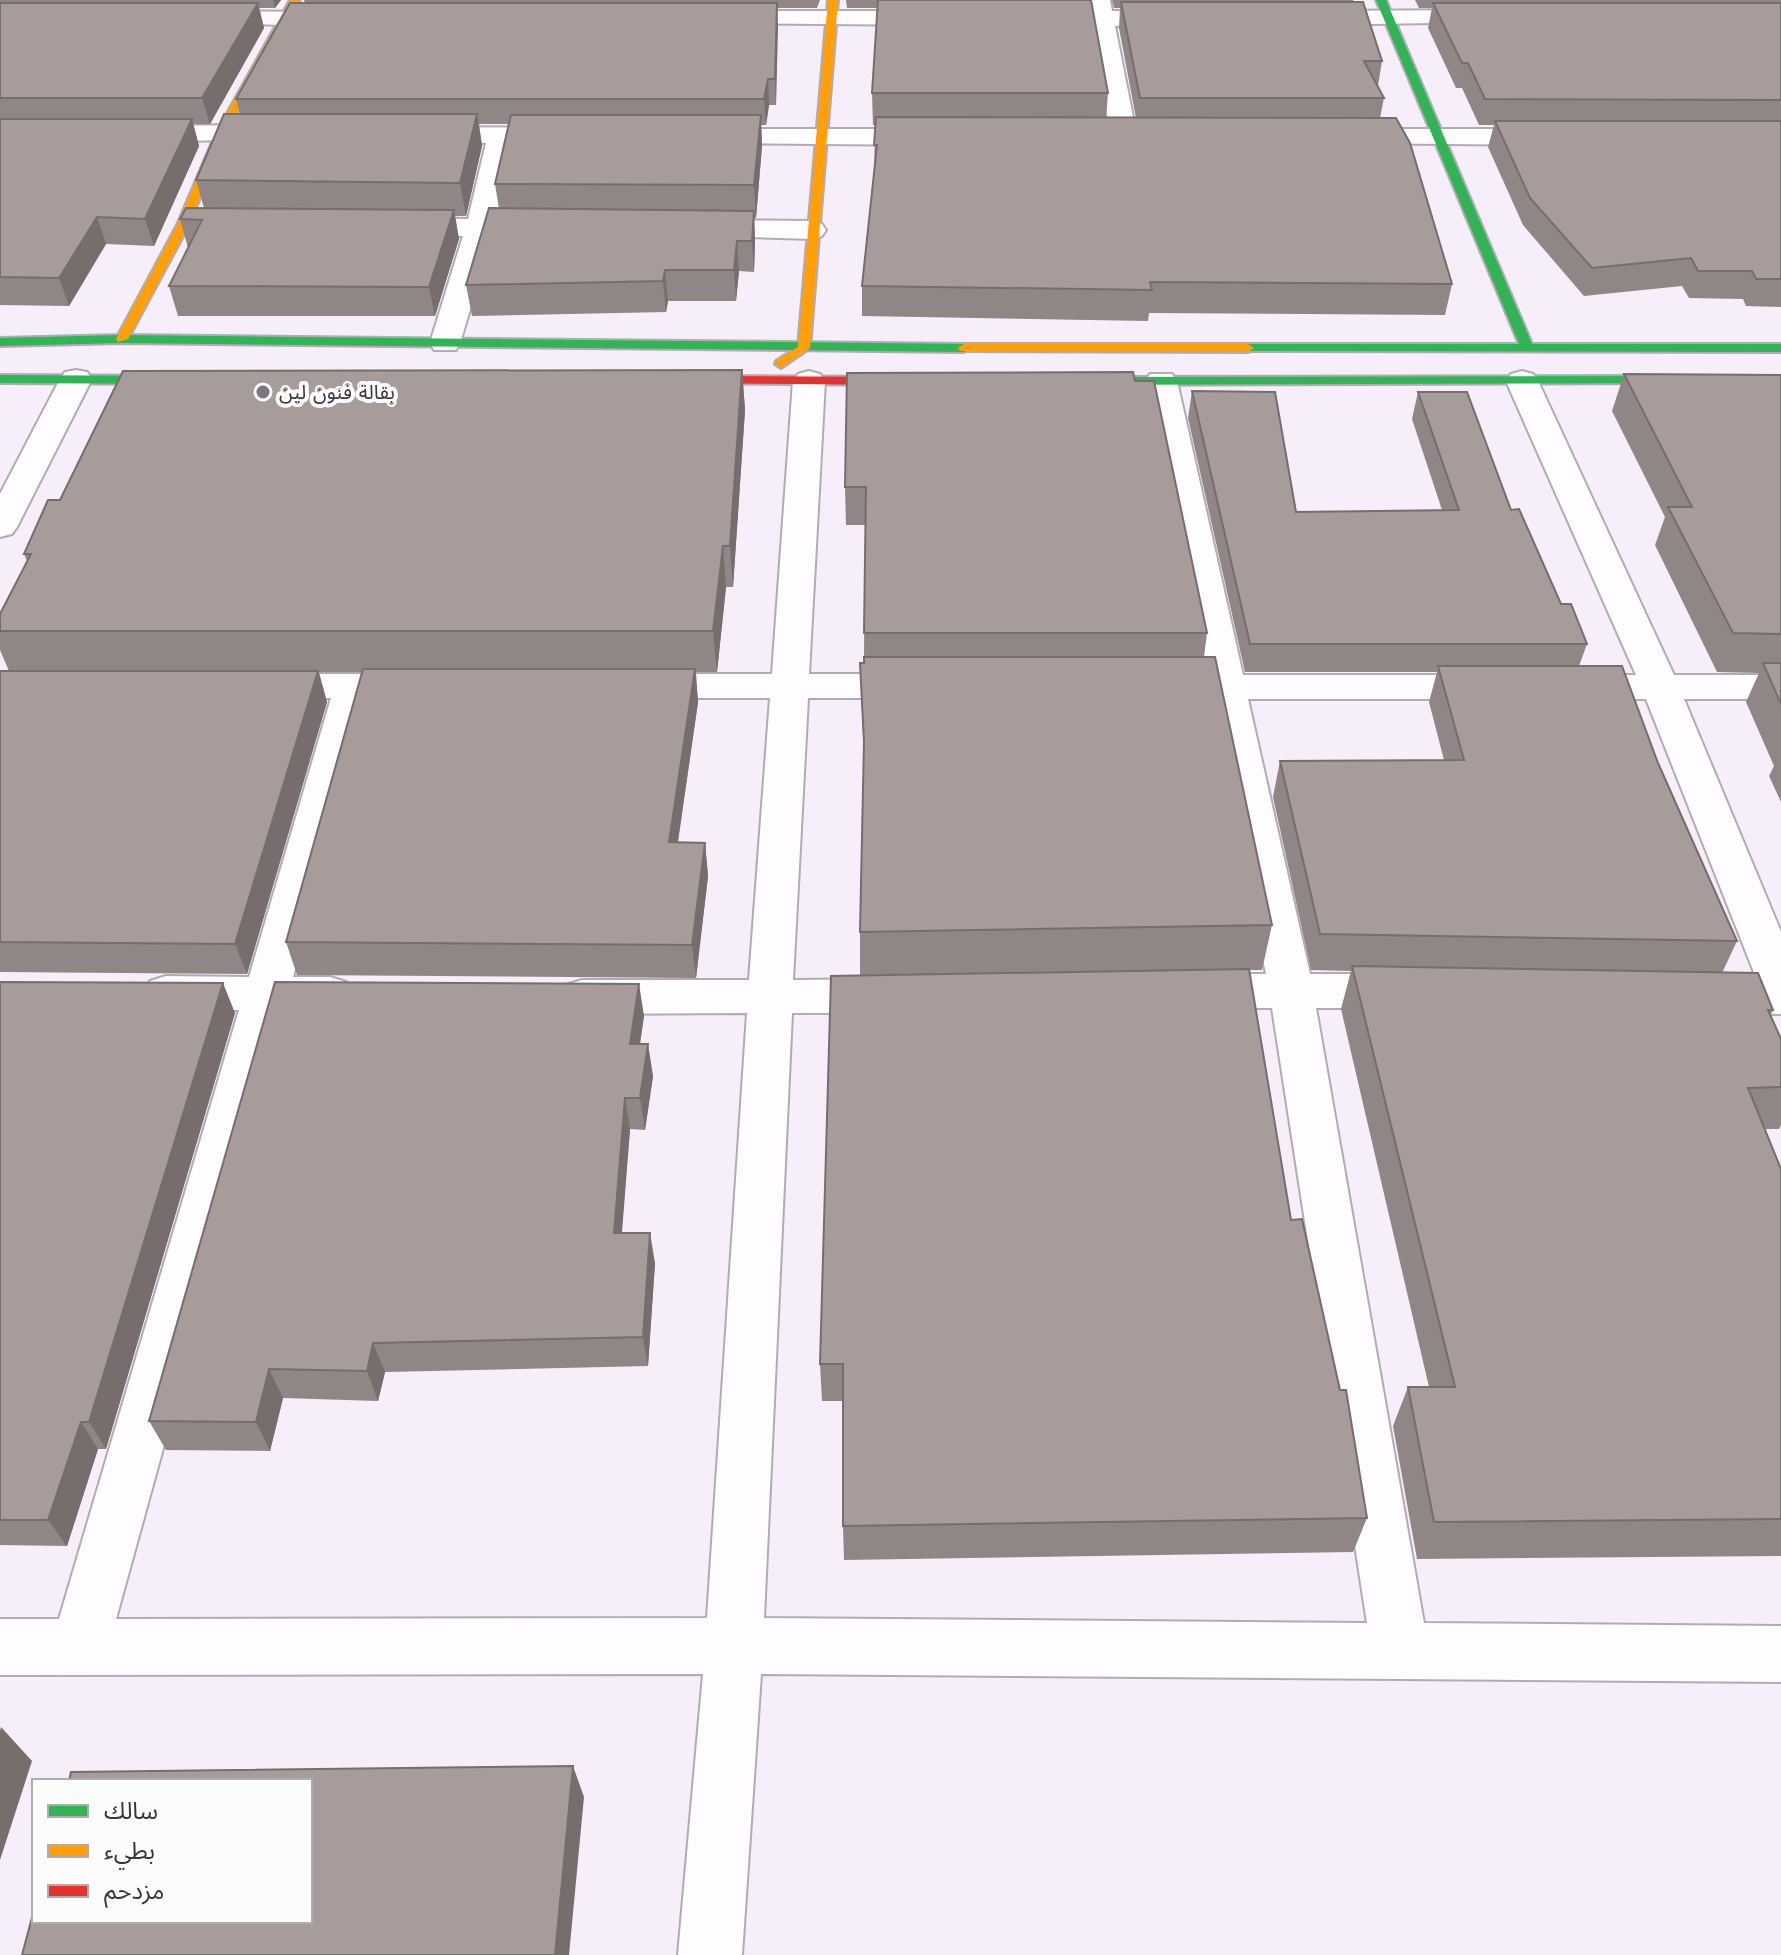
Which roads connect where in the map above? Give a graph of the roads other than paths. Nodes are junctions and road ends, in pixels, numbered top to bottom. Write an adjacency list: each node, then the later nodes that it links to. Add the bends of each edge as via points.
1 (1385, 8): 5 (street); 11 (street); 27 (street)
2 (289, 9): 6 (street); 12 (street); 13 (street)
3 (833, 9): 7 (street); 8 (street); 20 (street)
4 (1099, 9): 9 (street); 10 (street); 23 (street)
5 (1514, 17)
6 (174, 18)
7 (695, 18)
8 (959, 18)
9 (1006, 18)
10 (1206, 18)
11 (1282, 18)
12 (359, 19)
13 (221, 133): 14 (street); 15 (street); 28 (street)
14 (110, 134)
15 (299, 134)
16 (392, 135): 17 (street)
17 (501, 136): 18 (street); 31 (street)
18 (596, 136)
19 (676, 137): 20 (street)
20 (819, 137): 21 (street); 34 (street)
21 (956, 137)
22 (1093, 137): 23 (street)
23 (1124, 137): 24 (street)
24 (1156, 137)
25 (1313, 137): 27 (street)
26 (1579, 137): 27 (street)
27 (1439, 138): 40 (street)
28 (183, 225): 29 (street); 35 (street)
29 (214, 225)
30 (371, 226): 31 (street)
31 (480, 227): 32 (street); 37 (street)
32 (575, 228)
33 (670, 229): 34 (street)
34 (812, 230): 39 (street)
35 (122, 339): 36 (street); 37 (street)
36 (0, 342)
37 (445, 343): 39 (street)
38 (1781, 348): 40 (street)
39 (807, 364): 39 (street, via 771,370 664,380); 40 (street); 45 (street); 53 (street)
40 (1525, 365): 43 (street); 47 (street); 55 (street)
41 (0, 379): 42 (street)
42 (76, 379): 44 (street); 48 (street)
43 (1705, 379)
44 (201, 380)
45 (921, 381)
46 (1049, 381): 47 (street)
47 (1161, 381): 58 (street)
48 (4, 513)
49 (230, 686): 50 (street)
50 (354, 686): 51 (street); 64 (street)
51 (448, 686)
52 (604, 686): 53 (street)
53 (791, 686): 54 (street); 70 (street)
54 (962, 686)
55 (1660, 686): 57 (street); 58 (street); 59 (street)
56 (1134, 687): 58 (street)
57 (1781, 687)
58 (1227, 688): 60 (street)
59 (1781, 985)
60 (1291, 989): 61 (street); 62 (street); 74 (street)
61 (1149, 992)
62 (1449, 992)
63 (125, 993): 64 (street)
64 (268, 994): 65 (street); 73 (street)
65 (377, 995)
66 (534, 996): 70 (street)
67 (928, 996): 70 (street)
68 (1670, 996): 69 (street)
69 (1781, 997)
70 (770, 998): 71 (street)
71 (734, 1646): 73 (street); 74 (street); 76 (street)
72 (0, 1647): 73 (street)
73 (79, 1649)
74 (1400, 1651): 75 (street)
75 (1781, 1654)
76 (710, 1955)

